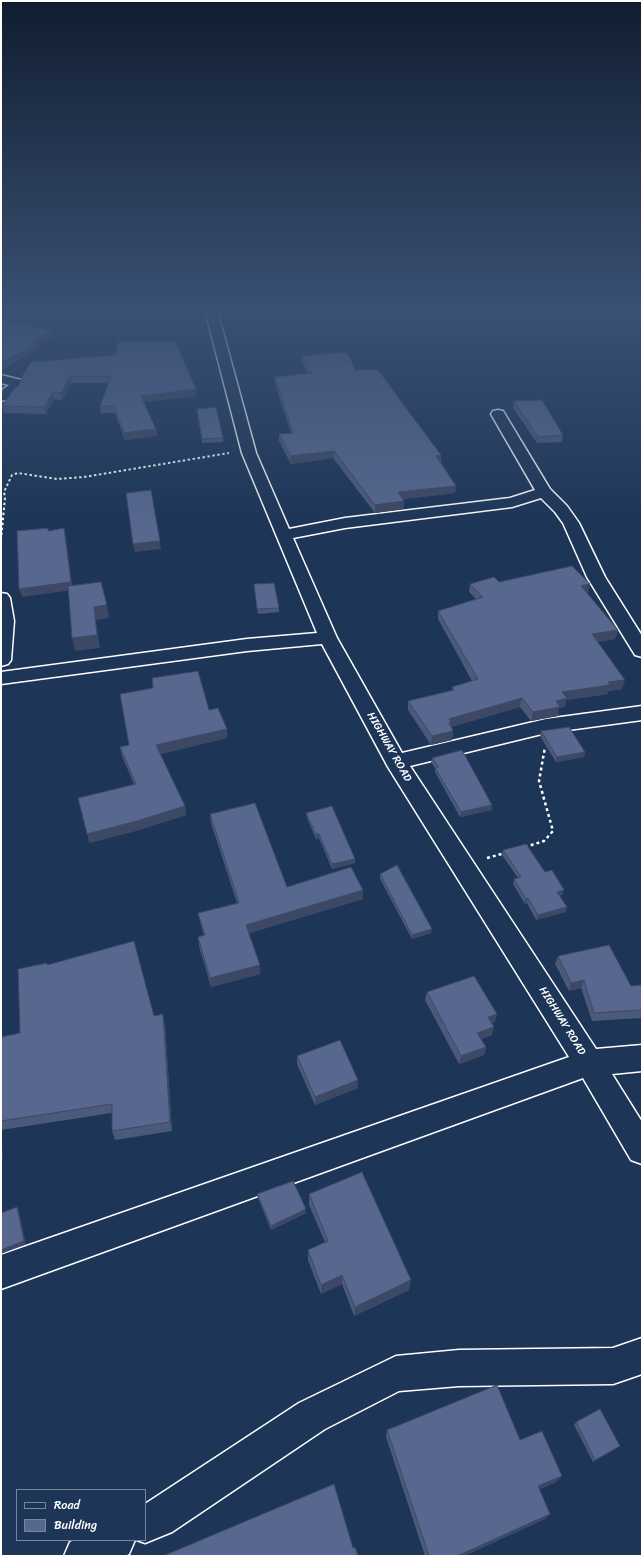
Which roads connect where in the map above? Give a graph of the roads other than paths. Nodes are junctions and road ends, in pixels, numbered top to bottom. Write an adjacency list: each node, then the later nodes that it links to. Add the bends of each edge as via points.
1 (15, 383): 3 (street, via 14,388)
2 (230, 383): 6 (street, HIGHWAY ROAD, via 249,453)
3 (1, 397)
4 (498, 414): 5 (street)
5 (544, 492): 6 (street, via 512,502 345,523); 9 (street, via 571,523 596,577)
6 (283, 535): 8 (street, HIGHWAY ROAD)
7 (1, 598): 10 (street, via 5,621)
8 (328, 638): 11 (street, via 247,645); 13 (street, HIGHWAY ROAD)
9 (642, 651)
10 (1, 660)
11 (1, 678)
12 (642, 713): 13 (street, via 546,726)
13 (396, 762): 15 (street, HIGHWAY ROAD)
14 (642, 1058): 15 (street)
15 (589, 1063): 16 (street, HIGHWAY ROAD); 17 (street)
16 (642, 1149)
17 (1, 1272)
18 (642, 1356): 19 (street, via 613,1366 459,1368 396,1374 312,1416)
19 (146, 1524)
20 (113, 1541): 21 (street)
21 (84, 1556)

